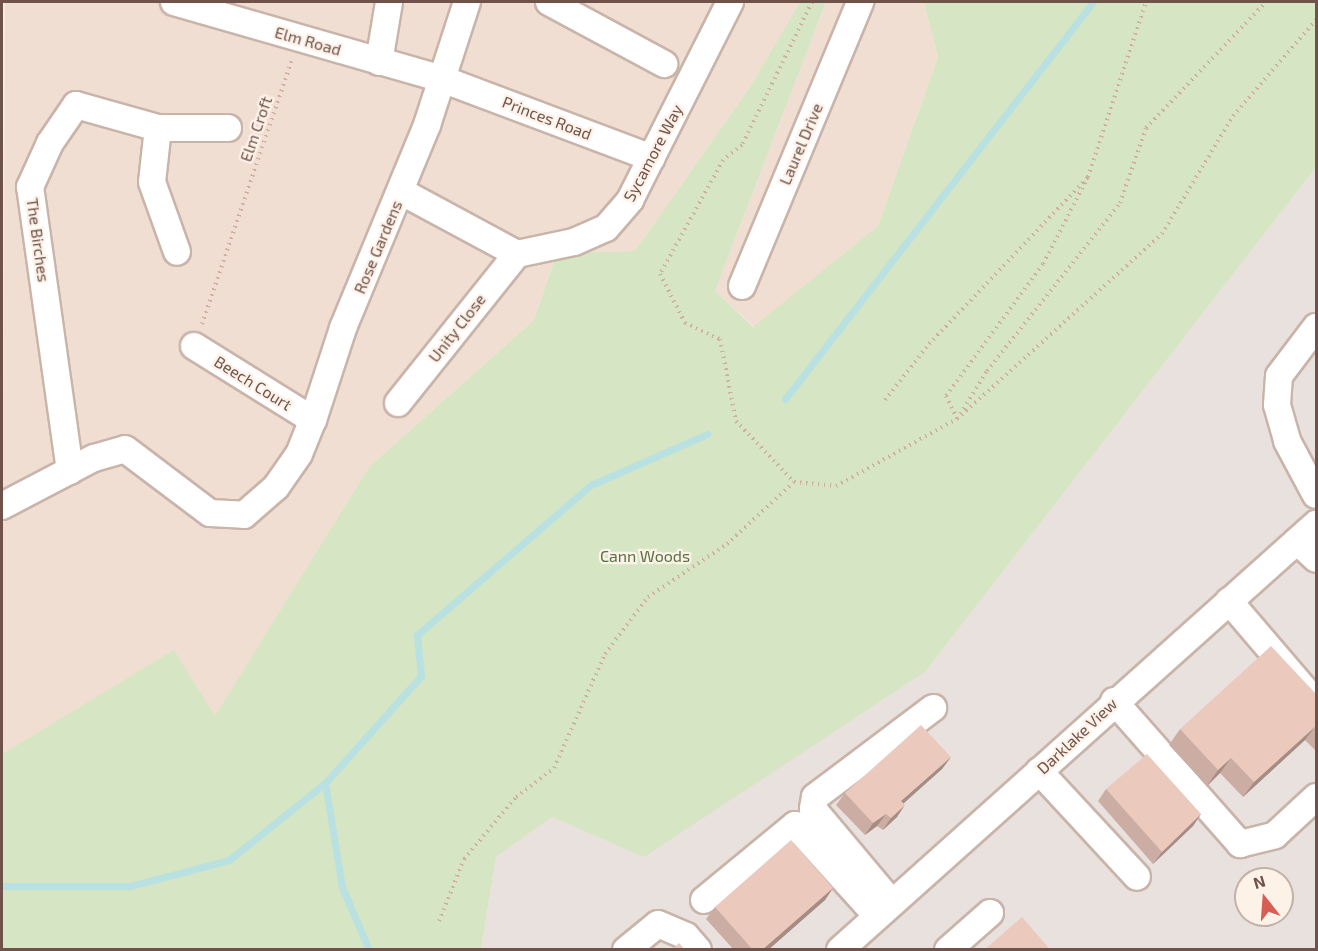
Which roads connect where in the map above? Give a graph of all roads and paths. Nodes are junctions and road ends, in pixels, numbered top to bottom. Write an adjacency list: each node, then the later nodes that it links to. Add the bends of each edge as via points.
1 (174, 2): 11 (street, Elm Road)
2 (389, 2): 12 (street)
3 (467, 2): 14 (street, Rose Gardens)
4 (549, 2): 13 (street)
5 (730, 2): 17 (street, Sycamore Way)
6 (812, 2): 30 (path, via 742,145 723,160 660,274 685,323 720,339 736,421)
7 (861, 2): 22 (street, Laurel Drive)
8 (1146, 2): 18 (path)
9 (1266, 2): 27 (path, via 1146,128 1120,203)
10 (1317, 20): 27 (path, via 1233,116 1162,234)
11 (299, 38): 12 (street, Elm Road); 24 (path, Elm Croft)
12 (379, 62): 14 (street, Elm Road)
13 (664, 64)
14 (442, 78): 17 (street, Princes Road); 19 (street, Rose Gardens)
15 (158, 128): 16 (street, The Birches); 20 (street, via 152,182); 29 (street, The Birches, via 76,105 30,187)
16 (228, 128)
17 (652, 158): 21 (street, Sycamore Way, via 630,200 606,228 574,242)
18 (1088, 177): 25 (path, via 929,344); 27 (path, via 1043,264 946,396)
19 (402, 192): 21 (street); 28 (street, Rose Gardens, via 343,328)
20 (177, 252)
21 (517, 254): 26 (street, Unity Close)
22 (742, 286)
23 (1315, 334): 31 (street, via 1279,376 1277,405 1287,441)
24 (194, 346): 28 (street, Beech Court)
25 (885, 400)
26 (398, 403)
27 (957, 419): 30 (path, via 836,486)
28 (313, 420): 29 (street, Rose Gardens, via 299,454 276,487 244,515 210,513 125,449)
29 (70, 471): 32 (street)
30 (794, 482): 46 (path, via 727,544 648,597 605,654 554,768 516,797 464,859)
31 (1317, 495)
32 (2, 506)
33 (1317, 524): 34 (street, Darklake View)
34 (1297, 541): 35 (street); 36 (street, Darklake View)
35 (1317, 559)
36 (1229, 601): 37 (street, Darklake View); 38 (street)
37 (1114, 701): 40 (street, Darklake View); 41 (street, via 1240,844 1275,835)
38 (1317, 703)
39 (933, 708): 44 (street, via 815,797 813,809)
40 (1039, 771): 42 (street); 44 (street, Darklake View)
41 (1317, 797)
42 (1137, 877)
43 (704, 900): 44 (street, via 795,825)
44 (884, 910): 49 (street, Darklake View)
45 (990, 913): 50 (street)
46 (439, 921)
47 (626, 950): 48 (street, via 658,924 686,936)
48 (698, 950)
49 (840, 950)
50 (948, 950)

